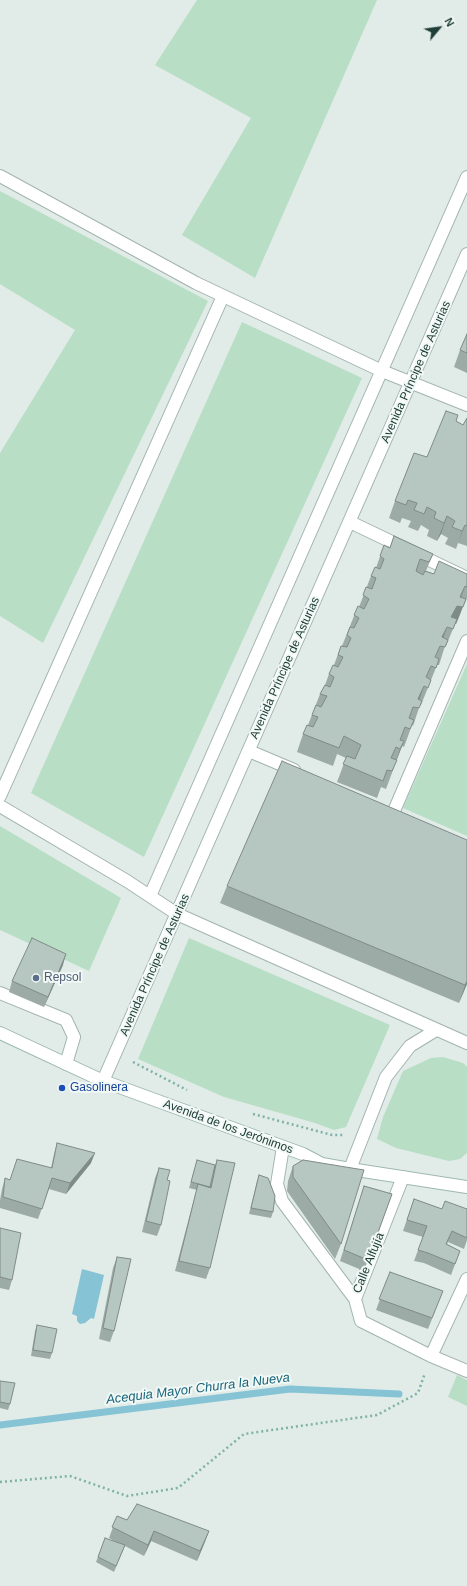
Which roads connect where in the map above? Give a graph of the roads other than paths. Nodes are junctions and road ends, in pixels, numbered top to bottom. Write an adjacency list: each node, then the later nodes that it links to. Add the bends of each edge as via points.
1 (0, 176): 4 (street)
2 (467, 177): 5 (street)
3 (467, 254): 6 (street, Avenida Príncipe de Asturias)
4 (223, 296): 5 (street); 13 (street)
5 (382, 372): 6 (street); 16 (street)
6 (412, 382): 7 (street); 8 (street, Avenida Príncipe de Asturias)
7 (467, 405)
8 (350, 522): 9 (street); 11 (street, Avenida Príncipe de Asturias)
9 (467, 578)
10 (467, 641): 14 (street, via 398,812)
11 (249, 751): 12 (street); 17 (street, Avenida Príncipe de Asturias)
12 (307, 775)
13 (0, 796)
14 (380, 805)
15 (0, 806): 16 (street)
16 (150, 896): 17 (street)
17 (177, 914): 19 (street); 23 (street, Avenida Príncipe de Asturias)
18 (0, 993): 22 (street, via 66,1020 74,1037)
19 (436, 1030): 21 (street); 25 (street, via 410,1046 386,1076)
20 (0, 1033): 22 (street, Avenida de los Jerónimos)
21 (466, 1042)
22 (66, 1064): 23 (street, Avenida de los Jerónimos)
23 (103, 1081): 24 (street, Avenida de los Jerónimos)
24 (283, 1147): 25 (street, Avenida de los Jerónimos, via 322,1164); 29 (street, via 277,1184 282,1201)
25 (350, 1170): 26 (street, Avenida de los Jerónimos)
26 (403, 1177): 27 (street, Avenida de los Jerónimos); 29 (street, Calle Alfujía)
27 (467, 1187)
28 (467, 1279): 30 (street)
29 (355, 1299): 30 (street, Calle Alfujía, via 361,1321)
30 (431, 1356): 31 (street, Calle Alfujía)
31 (467, 1371)

